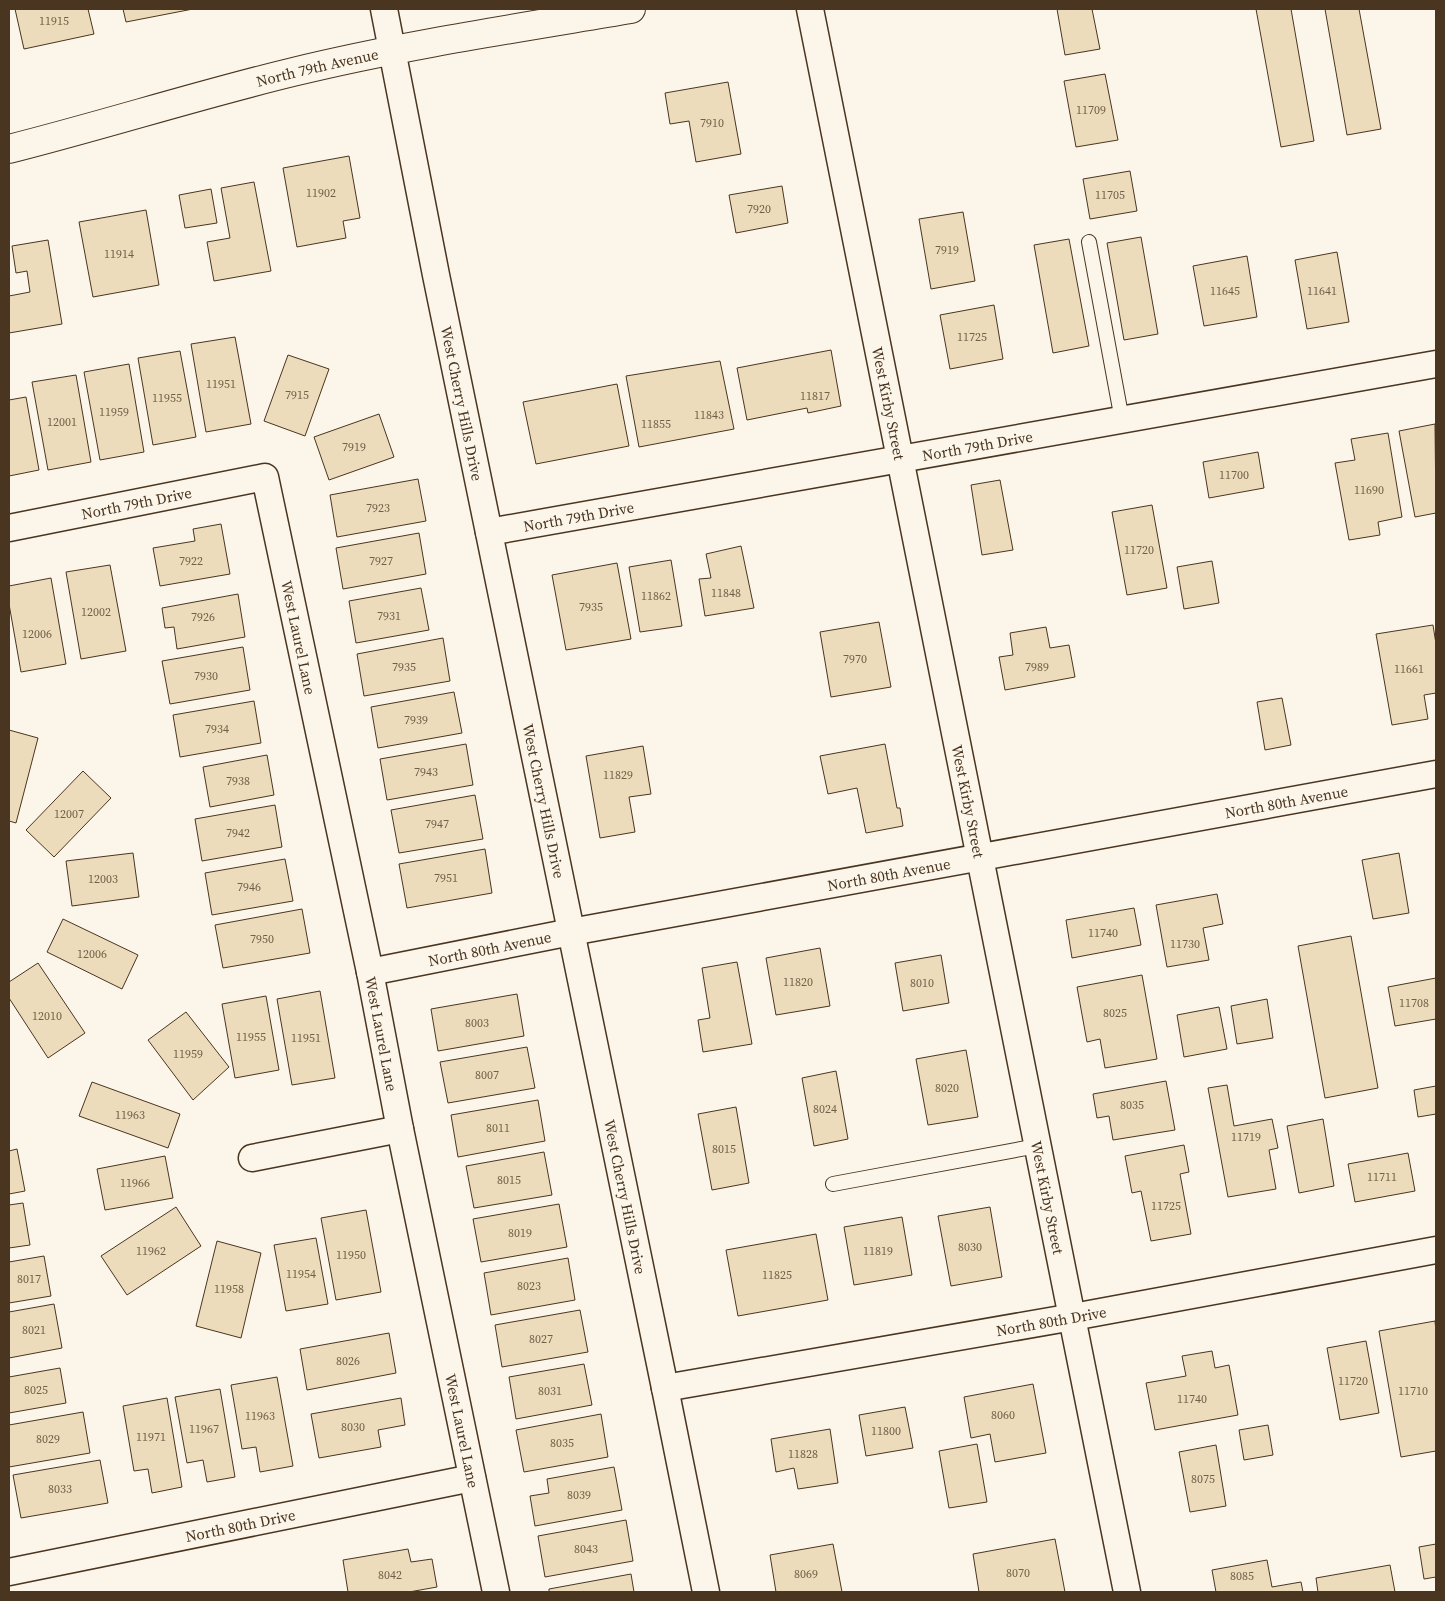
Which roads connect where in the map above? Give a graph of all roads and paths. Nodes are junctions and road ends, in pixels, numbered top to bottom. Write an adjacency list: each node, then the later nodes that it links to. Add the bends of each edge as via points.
1 (384, 9): 4 (street, West Cherry Hills Drive)
2 (631, 9): 4 (street, North 79th Avenue)
3 (810, 9): 9 (street, West Kirby Street)
4 (392, 50): 5 (street, North 79th Avenue, via 284,74); 12 (street, West Cherry Hills Drive)
5 (9, 149)
6 (1090, 242): 8 (lane)
7 (1436, 364): 8 (street, North 79th Drive)
8 (1122, 420): 9 (street, North 79th Drive)
9 (900, 459): 12 (street, North 79th Drive); 14 (street, West Kirby Street)
10 (265, 477): 11 (street, North 79th Drive); 16 (street, West Laurel Lane)
11 (9, 528)
12 (489, 532): 15 (street, West Cherry Hills Drive)
13 (1436, 774): 14 (street, North 80th Avenue)
14 (980, 857): 15 (street, North 80th Avenue); 18 (street, West Kirby Street)
15 (571, 932): 16 (street, North 80th Avenue); 23 (street, West Cherry Hills Drive)
16 (370, 972): 17 (street, West Laurel Lane)
17 (400, 1129): 19 (street); 24 (street, West Laurel Lane)
18 (1037, 1146): 20 (lane); 22 (street, West Kirby Street)
19 (252, 1158)
20 (833, 1184)
21 (1436, 1250): 22 (street, North 80th Drive)
22 (1072, 1317): 23 (street, North 80th Drive); 28 (street, West Kirby Street)
23 (666, 1388): 27 (street, West Cherry Hills Drive)
24 (472, 1478): 25 (street, North 80th Drive); 26 (street, West Laurel Lane)
25 (9, 1572)
26 (496, 1592)
27 (706, 1592)
28 (1127, 1592)

